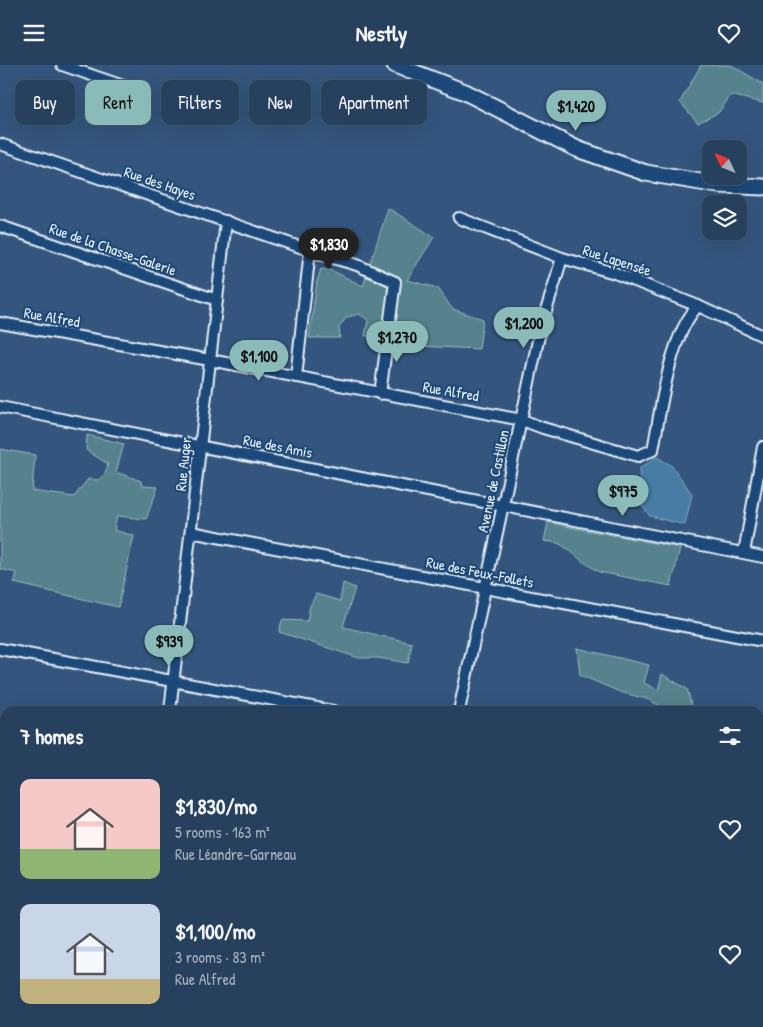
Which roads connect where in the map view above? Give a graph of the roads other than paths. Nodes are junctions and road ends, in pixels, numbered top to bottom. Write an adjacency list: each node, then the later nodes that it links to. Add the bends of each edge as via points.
1 (62, 65): 3 (street)
2 (395, 65): 5 (street, via 465,92 577,149 646,173 718,185)
3 (106, 80)
4 (0, 144): 7 (street, Rue des Hayes)
5 (763, 187)
6 (459, 218): 10 (street, Rue Lapensée)
7 (226, 221): 9 (street, Rue des Hayes); 11 (street, Rue Auger)
8 (0, 226): 11 (street, Rue de la Chasse-Galerie)
9 (310, 250): 16 (street); 17 (street, Rue des Hayes, via 357,265 395,282)
10 (562, 259): 12 (street, Rue Lapensée, via 615,273); 19 (street, Avenue de Castillon, via 540,331)
11 (217, 300): 15 (street, Rue Auger)
12 (698, 306): 14 (street, Rue Lapensée); 19 (street, Rue Alfred, via 689,315 674,351 653,450 638,456)
13 (0, 323): 15 (street, Rue Alfred)
14 (763, 336)
15 (210, 360): 16 (street, Rue Alfred); 20 (street, Rue Auger)
16 (296, 377): 17 (street, Rue Alfred)
17 (380, 393): 19 (street, Rue Alfred)
18 (0, 407): 20 (street, Rue des Amis)
19 (522, 419): 22 (street, Avenue de Castillon)
20 (200, 446): 22 (street, Rue des Amis); 23 (street, Rue Auger)
21 (763, 447): 24 (street)
22 (503, 506): 24 (street, Rue des Amis); 26 (street, Avenue de Castillon)
23 (191, 531): 26 (street, Rue des Feux-Follets); 29 (street, Rue Auger)
24 (744, 553): 25 (street, Rue des Amis)
25 (763, 557)
26 (485, 588): 27 (street, Rue des Feux-Follets); 32 (street, Avenue de Castillon)
27 (763, 641)
28 (0, 649): 29 (street)
29 (174, 681): 30 (street, Rue Auger); 31 (street)
30 (171, 706)
31 (306, 706)
32 (460, 706)

